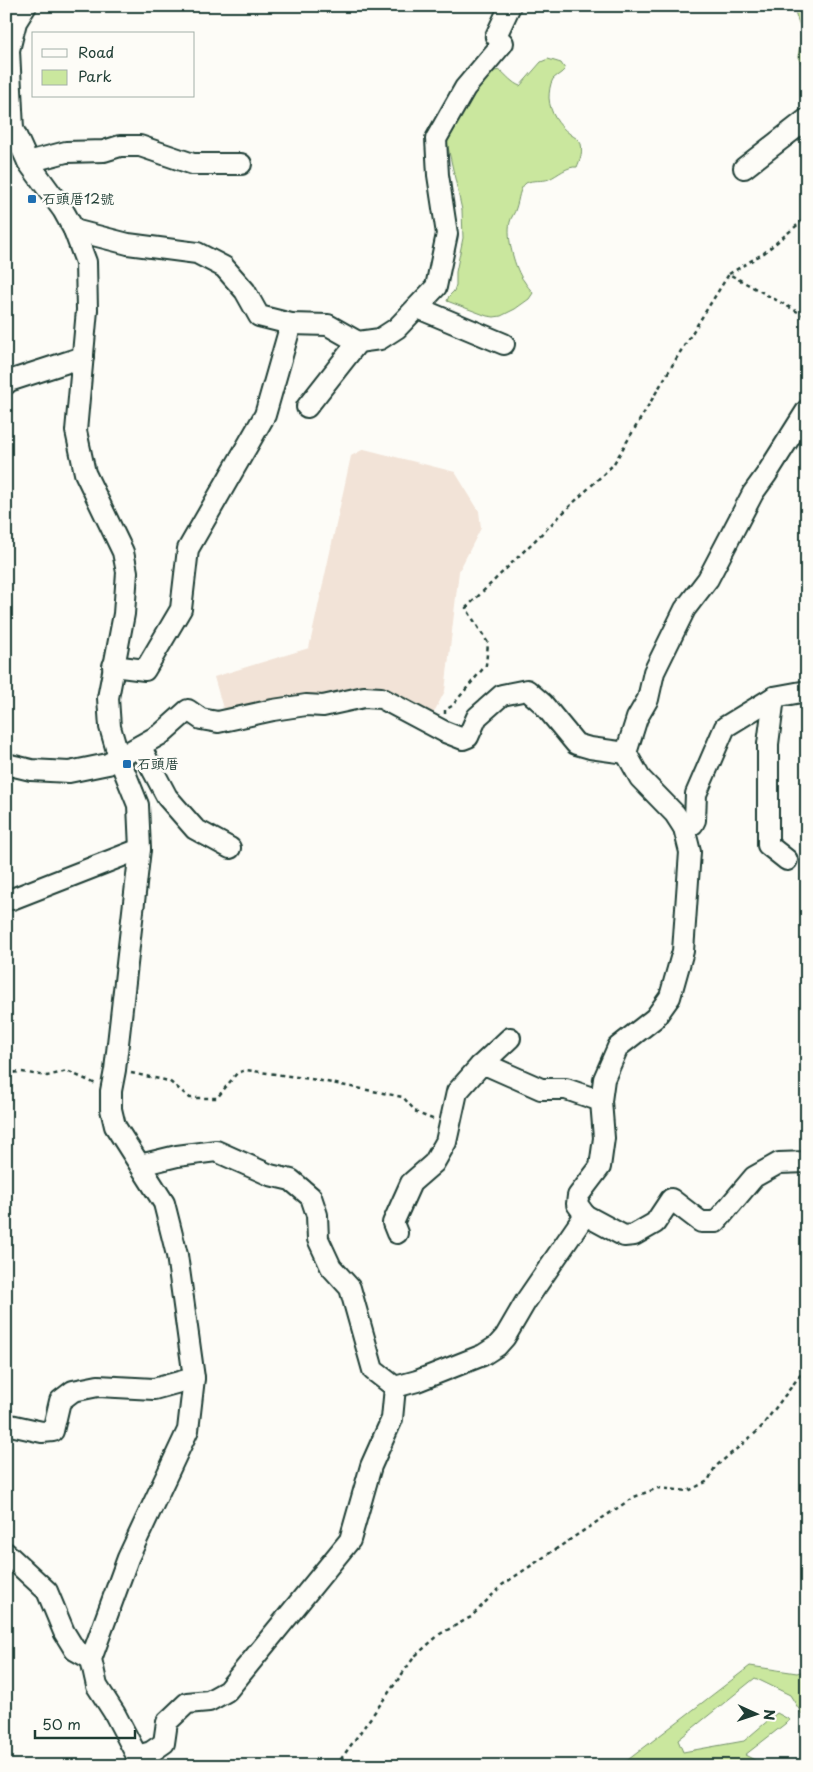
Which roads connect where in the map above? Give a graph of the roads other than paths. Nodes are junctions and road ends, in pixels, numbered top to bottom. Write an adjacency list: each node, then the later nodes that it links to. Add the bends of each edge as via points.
1 (26, 6): 4 (street, via 16,22 9,50 13,129)
2 (510, 6): 8 (street, via 496,36 503,44 465,88 436,139 447,234 436,287)
3 (807, 119): 6 (street)
4 (28, 162): 5 (street, via 66,152 140,146 193,164); 7 (street)
5 (241, 164)
6 (744, 168)
7 (74, 230): 9 (street, via 128,244 197,254 224,266 245,291 259,316); 12 (street, via 86,262 87,310)
8 (418, 308): 10 (street, via 398,328 380,339); 11 (street)
9 (291, 324): 10 (street, via 328,325); 16 (street, via 265,415 188,549 181,609 145,670)
10 (358, 342): 14 (street)
11 (504, 344)
12 (82, 358): 13 (street); 16 (street, via 76,431 85,473 123,552 127,572 124,614)
13 (6, 384)
14 (308, 407)
15 (807, 410): 20 (street, via 752,493 708,579 685,609 654,672 648,699 637,718)
16 (113, 666): 21 (street, via 108,698 110,727)
17 (807, 691): 18 (street)
18 (774, 697): 23 (street, via 725,727 696,794 695,820); 26 (street, via 768,744 768,845)
19 (140, 746): 20 (street, via 161,734 188,710 201,718 218,722 273,710 323,706 364,697 381,698 463,739 468,737 477,717 502,695 526,690 543,704 576,744); 21 (street); 24 (street, via 166,797 195,829)
20 (626, 753): 23 (street, via 640,778)
21 (118, 758): 22 (street, via 108,764 69,772 31,770); 25 (street, via 138,805)
22 (6, 764)
23 (684, 828): 30 (street, via 690,852 684,942 670,997 654,1018 618,1047 604,1079)
24 (230, 848)
25 (140, 849): 27 (street, via 12,899); 32 (street, via 111,1091 115,1126)
26 (787, 860)
27 (6, 898)
28 (510, 1038): 29 (street)
29 (480, 1066): 30 (street, via 488,1066 541,1089 566,1089); 34 (street, via 457,1092 446,1142 434,1163 411,1183 393,1223)
30 (601, 1101): 33 (street, via 604,1138 600,1167 578,1196 577,1204)
31 (807, 1162): 33 (street, via 779,1162 754,1177 716,1222 701,1222 671,1199 655,1224 634,1235 624,1236)
32 (140, 1165): 35 (street, via 164,1202 177,1255); 36 (street, via 216,1151 270,1175 292,1180 311,1197 317,1215 318,1239 332,1267 350,1288 373,1370)
33 (585, 1215): 36 (street, via 497,1346 483,1355)
34 (397, 1233)
35 (194, 1378): 37 (street, via 154,1389 98,1386 73,1391 60,1401 53,1431 42,1432); 39 (street, via 188,1430 128,1558)
36 (395, 1387): 40 (street, via 392,1419 371,1466 350,1540 227,1691 209,1701 187,1703 167,1722 164,1743)
37 (6, 1424)
38 (6, 1554): 39 (street, via 47,1591 64,1632 76,1650)
39 (91, 1659): 40 (street, via 97,1686)
40 (137, 1761)

